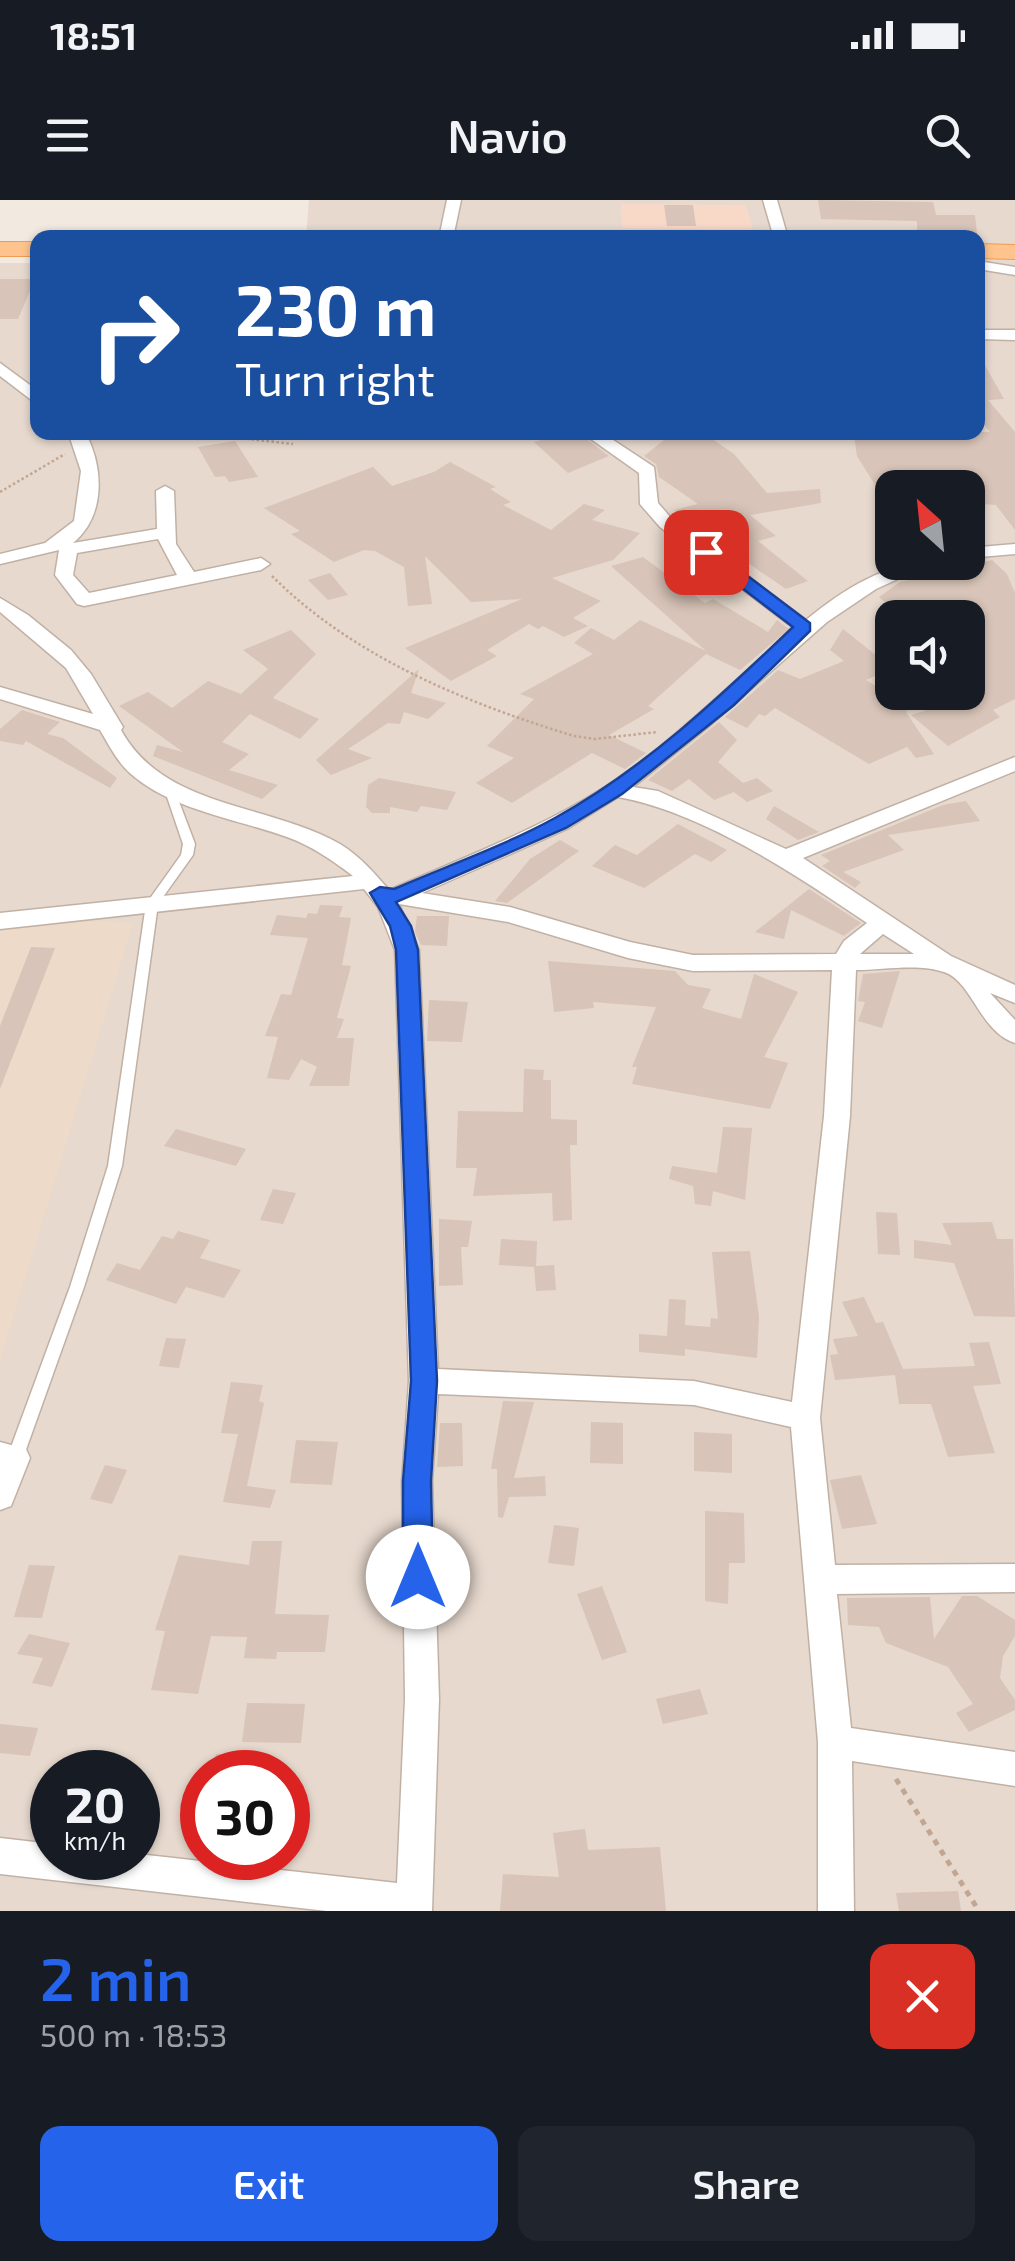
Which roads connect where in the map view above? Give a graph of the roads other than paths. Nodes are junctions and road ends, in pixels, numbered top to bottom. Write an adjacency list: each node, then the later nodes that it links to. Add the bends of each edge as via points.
1 (454, 200): 3 (street)
2 (770, 200): 4 (street)
3 (448, 230)
4 (779, 230)
5 (0, 249): 6 (main road)
6 (30, 249)
7 (985, 251): 8 (main road)
8 (1015, 252)
9 (985, 266): 10 (street)
10 (1015, 271)
11 (985, 334): 12 (street)
12 (1015, 335)
13 (0, 368): 14 (street)
14 (30, 393)
15 (81, 440): 19 (street, via 91,469 89,509)
16 (601, 440): 27 (street, via 648,472 649,504 666,523)
17 (166, 492): 18 (street)
18 (164, 533): 19 (street); 24 (street)
19 (65, 546): 22 (street); 24 (street, via 64,575 84,600)
20 (1015, 549): 21 (street)
21 (985, 552)
22 (0, 560)
23 (261, 564): 24 (street)
24 (189, 579)
25 (882, 580): 27 (street)
26 (0, 604): 29 (street, via 80,673)
27 (804, 627): 31 (street)
28 (0, 693): 29 (street)
29 (113, 727): 32 (street, via 136,770)
30 (1015, 764): 33 (street)
31 (615, 790): 33 (street, via 650,796); 34 (street, via 559,824)
32 (170, 791): 34 (street, via 308,835 333,847); 35 (lane, via 189,844)
33 (786, 857): 37 (street)
34 (382, 890): 35 (street); 38 (street, via 694,962 768,966); 42 (street, via 407,950)
35 (152, 904): 36 (street); 44 (lane, via 116,1166 78,1288)
36 (0, 921)
37 (882, 922): 38 (street); 39 (street)
38 (845, 959): 39 (street); 43 (street, via 838,1116)
39 (953, 966): 40 (street); 41 (street)
40 (1015, 995)
41 (1015, 1034)
42 (424, 1381): 43 (street, via 694,1394); 51 (street, via 417,1481 422,1699)
43 (805, 1418): 47 (street)
44 (7, 1456): 45 (street)
45 (0, 1496)
46 (1015, 1578): 47 (street)
47 (824, 1580): 48 (street)
48 (835, 1742): 49 (street); 52 (street)
49 (1015, 1769)
50 (0, 1856): 51 (street)
51 (416, 1907)
52 (836, 1911)

